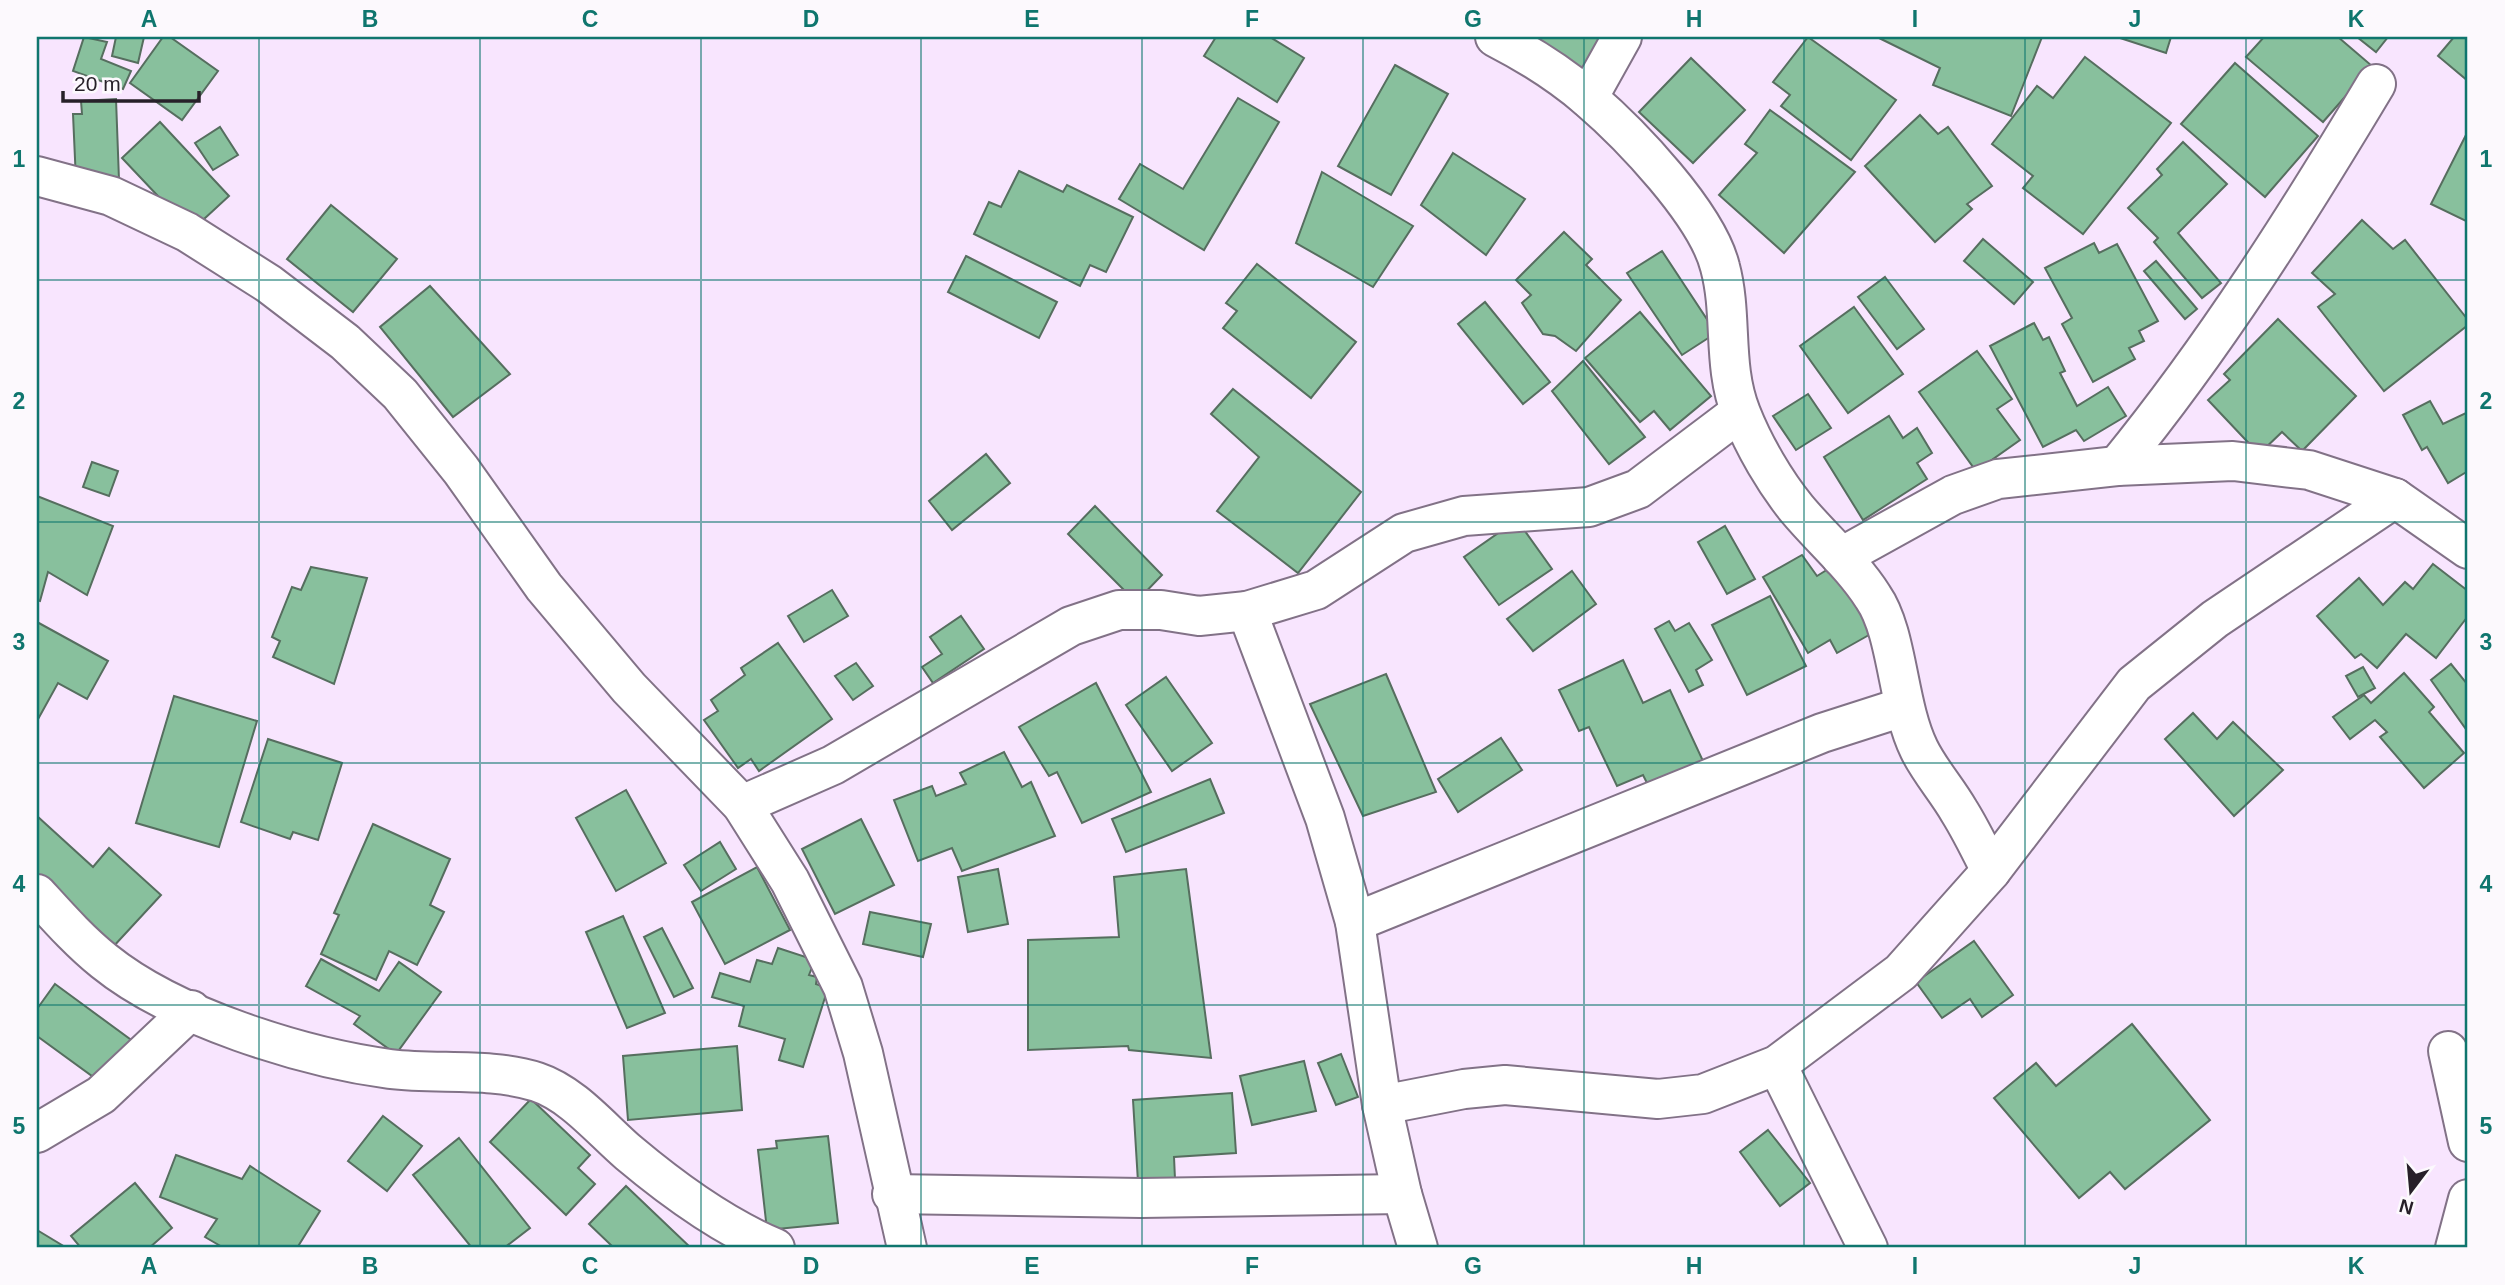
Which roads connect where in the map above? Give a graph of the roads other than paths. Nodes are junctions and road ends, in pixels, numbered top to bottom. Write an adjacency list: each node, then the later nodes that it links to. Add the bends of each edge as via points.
1 (1495, 37): 4 (street, via 1531,56)
2 (1622, 37): 4 (street)
3 (2376, 84): 7 (street, via 2281,243 2163,410)
4 (1588, 98): 6 (street, via 1652,164 1707,231 1720,267 1728,363)
5 (37, 176): 13 (street, via 111,196 187,232 269,284 345,342 400,394 544,587 620,678)
6 (1740, 412): 10 (street, via 1784,491); 11 (street, via 1638,489 1589,506 1464,516 1404,533 1316,590)
7 (2117, 466): 8 (street, via 2233,461 2309,470); 10 (street, via 1998,479 1952,495)
8 (2395, 498): 9 (street); 14 (street, via 2214,620 2134,684)
9 (2468, 549)
10 (1841, 556): 12 (street, via 1875,599 1887,629)
11 (1247, 611): 13 (street, via 1199,616 1119,610 1071,626 833,765); 16 (street, via 1325,818)
12 (1903, 707): 14 (street, via 1919,750); 16 (street, via 1822,733)
13 (742, 805): 24 (street, via 790,881 843,987 863,1054)
14 (1992, 872): 19 (street, via 1901,972)
15 (37, 894): 17 (street, via 106,962 135,983)
16 (1355, 922): 20 (street)
17 (191, 1010): 21 (street, via 101,1096); 26 (street, via 313,1054 391,1069 501,1075 538,1083 570,1101 681,1195)
18 (2448, 1051): 22 (street)
19 (1777, 1065): 20 (street, via 1703,1094 1658,1099 1505,1085); 29 (street)
20 (1382, 1105): 23 (street)
21 (37, 1133)
22 (2468, 1142)
23 (1402, 1194): 24 (street); 28 (street)
24 (892, 1195): 27 (street)
25 (2468, 1199): 30 (street)
26 (775, 1248)
27 (906, 1248)
28 (1418, 1248)
29 (1868, 1248)
30 (2455, 1248)

